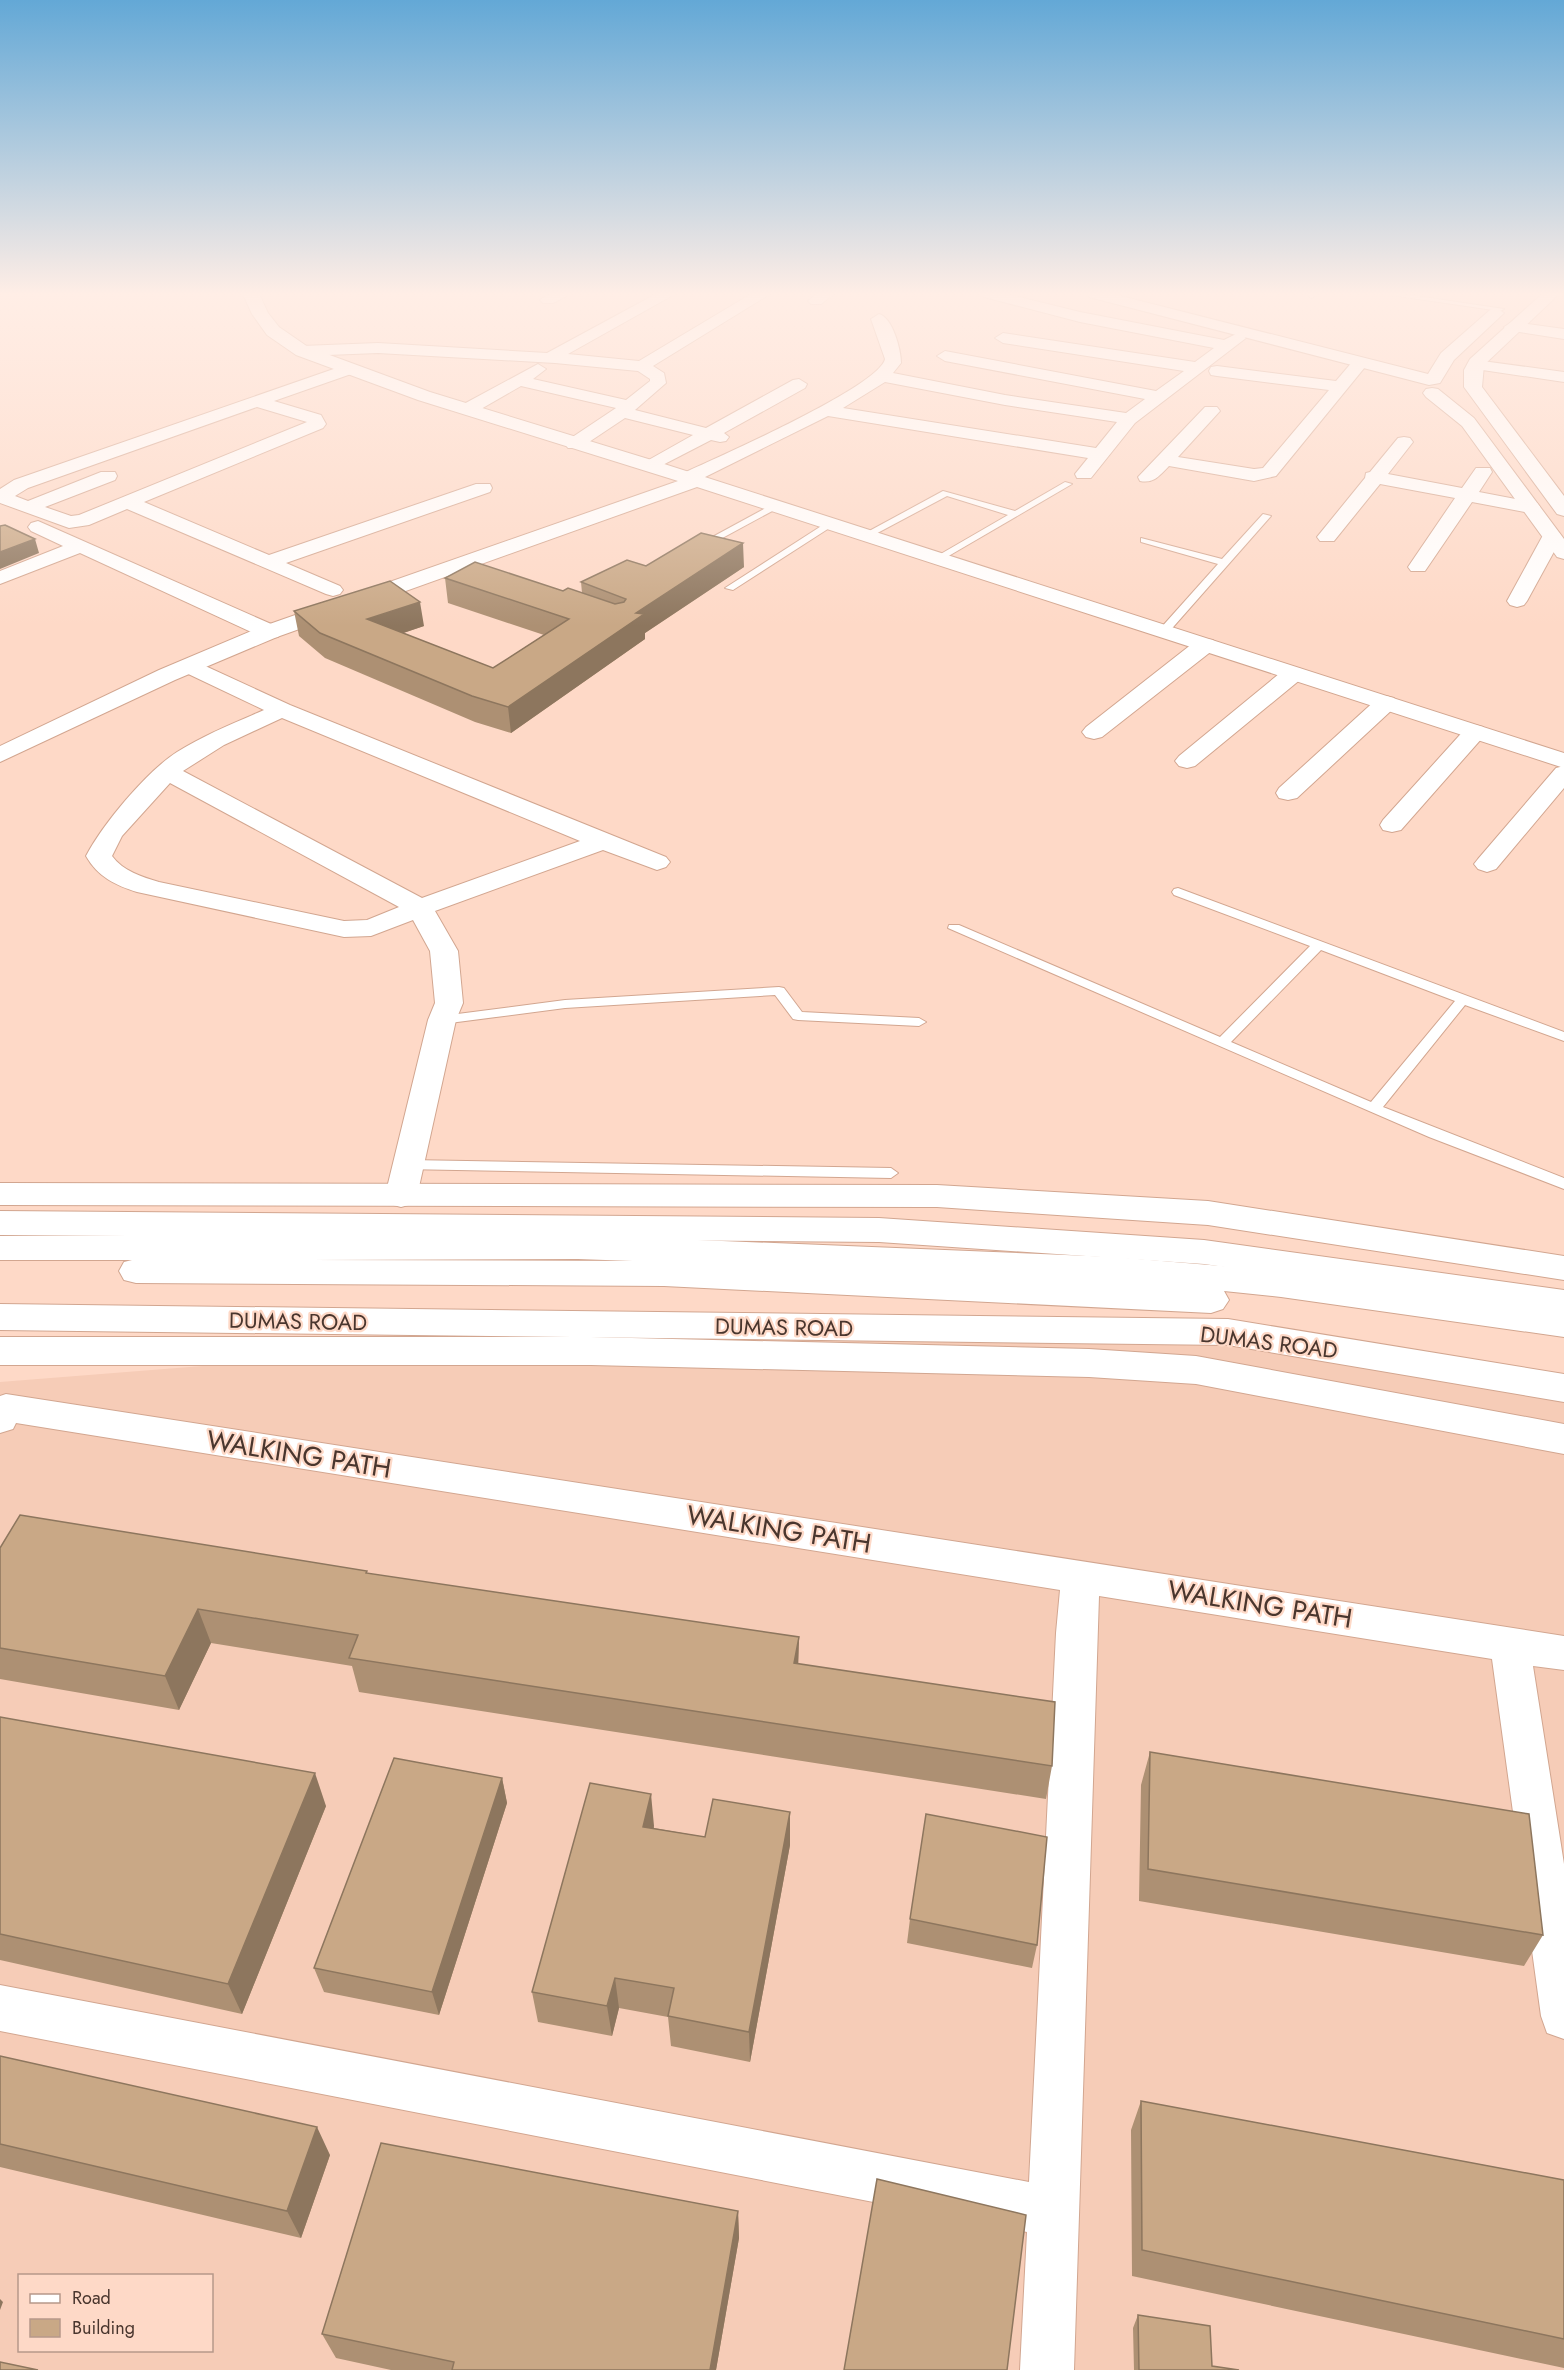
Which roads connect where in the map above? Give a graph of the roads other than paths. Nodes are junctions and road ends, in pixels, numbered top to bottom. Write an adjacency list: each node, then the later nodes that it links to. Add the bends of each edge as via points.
1 (247, 405): 36 (street, via 21,484)
2 (269, 405): 14 (street)
3 (455, 405): 15 (street)
4 (476, 405): 15 (street)
5 (610, 405): 16 (street)
6 (631, 405): 16 (street)
7 (762, 405): 21 (street)
8 (836, 405): 17 (street)
9 (1035, 405): 19 (street)
10 (1149, 405): 19 (street)
11 (1325, 405): 26 (street, via 1269,472 1254,475)
12 (1450, 405): 39 (street, via 1468,422)
13 (1486, 405): 40 (street)
14 (283, 409): 20 (street); 37 (street, via 315,419 317,424)
15 (468, 409): 23 (street)
16 (626, 409): 21 (street); 23 (street)
17 (826, 411): 24 (street); 25 (street)
18 (1211, 411): 26 (street)
19 (1129, 419): 25 (street)
20 (227, 430)
21 (709, 434): 24 (street); 30 (street)
22 (1404, 442): 32 (street)
23 (574, 444): 30 (street)
24 (755, 447): 30 (street)
25 (1100, 454): 29 (street)
26 (1165, 460): 31 (street)
27 (128, 468): 44 (street)
28 (1483, 472): 35 (street)
29 (1084, 474)
30 (675, 475): 38 (street); 58 (street); 61 (street, via 465,570)
31 (1147, 477)
32 (1373, 477): 35 (street); 47 (street)
33 (1068, 484): 42 (lane)
34 (483, 489): 53 (street)
35 (1467, 495): 39 (street); 55 (street)
36 (0, 497): 44 (street)
37 (129, 503): 44 (street, via 82,521); 53 (street)
38 (773, 507): 45 (street); 51 (lane)
39 (1530, 507): 49 (street)
40 (1564, 509)
41 (0, 510): 44 (street)
42 (1016, 514): 46 (lane, via 946,493); 52 (lane)
43 (1266, 516): 54 (lane)
44 (25, 519): 50 (street)
45 (829, 525): 46 (street); 57 (lane)
46 (865, 536): 52 (street)
47 (1327, 537)
48 (1144, 540): 54 (lane)
49 (1558, 545): 59 (street)
50 (81, 546): 56 (street); 60 (street)
51 (692, 551)
52 (937, 559): 62 (street)
53 (269, 562): 58 (street)
54 (1224, 563): 62 (lane)
55 (1418, 567)
56 (0, 578)
57 (730, 588)
58 (333, 590): 60 (street)
59 (1517, 601)
60 (244, 618): 61 (street); 66 (street)
61 (270, 632): 64 (street)
62 (1163, 632): 63 (street)
63 (1204, 645): 65 (street); 69 (street)
64 (190, 666): 68 (street); 71 (street)
65 (1293, 674): 67 (street); 73 (street)
66 (83, 692)
67 (1386, 703): 70 (street); 76 (street)
68 (282, 710): 74 (street, via 216,740); 78 (street)
69 (1094, 732)
70 (1475, 732): 72 (street); 77 (street)
71 (0, 755)
72 (1564, 760)
73 (1187, 761)
74 (167, 772): 82 (street); 82 (street, via 107,839 99,856 104,867 154,889 344,929 371,928)
75 (1564, 773): 80 (street)
76 (1288, 793)
77 (1392, 825)
78 (603, 841): 79 (street); 82 (street)
79 (657, 862)
80 (1487, 864)
81 (1178, 892): 84 (lane)
82 (420, 908): 86 (street, via 444,951 449,1003)
83 (954, 928): 89 (lane)
84 (1318, 945): 85 (lane); 89 (lane)
85 (1463, 999): 88 (lane); 90 (lane)
86 (442, 1020): 87 (lane, via 565,1004 779,991 798,1016); 92 (street)
87 (919, 1022)
88 (1564, 1037)
89 (1222, 1043): 90 (lane)
90 (1374, 1108): 93 (lane)
91 (891, 1173): 92 (lane)
92 (405, 1180): 94 (street); 97 (street, via 937,1196 1208,1213)
93 (1564, 1184)
94 (0, 1194)
95 (0, 1223): 99 (street, via 879,1230 1204,1252)
96 (0, 1248): 101 (street, via 578,1247 1102,1268 1281,1284)
97 (1564, 1268)
98 (0, 1270): 102 (street, via 664,1274 1130,1294 1256,1304)
99 (1564, 1303)
100 (0, 1317): 104 (street, DUMAS ROAD, via 1228,1332)
101 (1564, 1324)
102 (1564, 1346)
103 (0, 1351): 106 (street, via 591,1351 1089,1363 1196,1370)
104 (1564, 1388)
105 (0, 1419): 107 (street, WALKING PATH, via 6,1408)
106 (1564, 1439)
107 (1081, 1576): 108 (street, WALKING PATH); 112 (street)
108 (1510, 1643): 109 (street, WALKING PATH); 111 (street)
109 (1564, 1653)
110 (0, 2008): 112 (street)
111 (1564, 2016)
112 (1054, 2212): 113 (street)
113 (1047, 2370)

